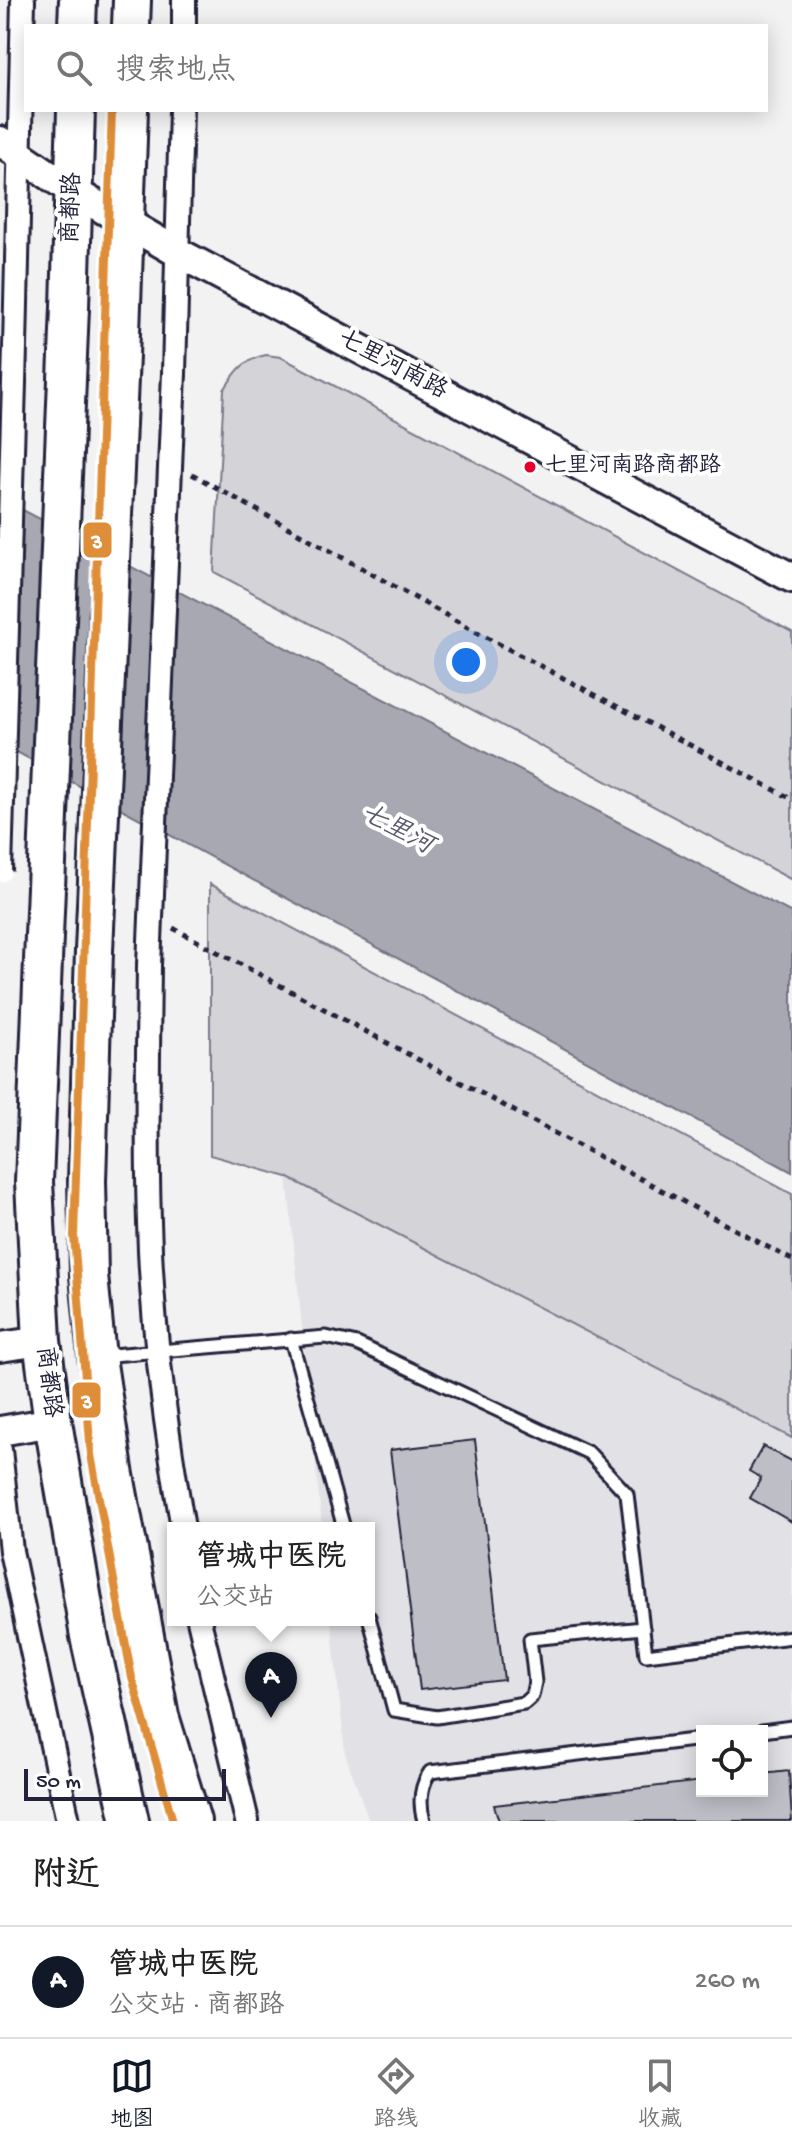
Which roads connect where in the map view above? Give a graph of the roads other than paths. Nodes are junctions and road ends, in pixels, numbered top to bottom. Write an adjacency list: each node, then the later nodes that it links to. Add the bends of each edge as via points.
1 (23, 0): 11 (street)
2 (78, 0): 5 (main road)
3 (132, 0): 6 (main road)
4 (184, 0): 7 (street)
5 (77, 24)
6 (131, 24)
7 (184, 24)
8 (76, 112): 12 (main road, 商都路)
9 (129, 112): 13 (main road)
10 (181, 112): 14 (street)
11 (10, 148): 12 (street, 七里河南路); 16 (street, bridge, via 15,347)
12 (74, 192): 13 (street, 七里河南路); 18 (main road, 商都路, bridge, via 34,1182)
13 (126, 221): 14 (street, 七里河南路); 21 (main road, bridge, via 87,1181)
14 (177, 252): 15 (street, 七里河南路); 20 (street, bridge, via 149,965 148,1173)
15 (792, 578)
16 (0, 871)
17 (291, 1339): 20 (lane); 26 (lane); 29 (lane, via 326,1337 357,1344 589,1453 627,1494)
18 (42, 1341): 19 (street); 22 (main road, 商都路)
19 (0, 1347)
20 (159, 1351): 21 (lane); 25 (street)
21 (97, 1357): 36 (main road, via 160,1716)
22 (53, 1422): 23 (street); 35 (main road, 商都路, via 89,1636)
23 (0, 1431)
24 (0, 1450): 34 (street, via 11,1551)
25 (182, 1522)
26 (342, 1522)
27 (200, 1626): 37 (street)
28 (371, 1626): 29 (lane, via 394,1710 437,1717 524,1703 535,1682 530,1639)
29 (643, 1628): 30 (lane, via 646,1655)
30 (792, 1637)
31 (792, 1727): 32 (lane)
32 (768, 1730)
33 (696, 1740): 38 (lane, via 430,1772 420,1807)
34 (68, 1821)
35 (130, 1821)
36 (192, 1821)
37 (247, 1821)
38 (424, 1821)

